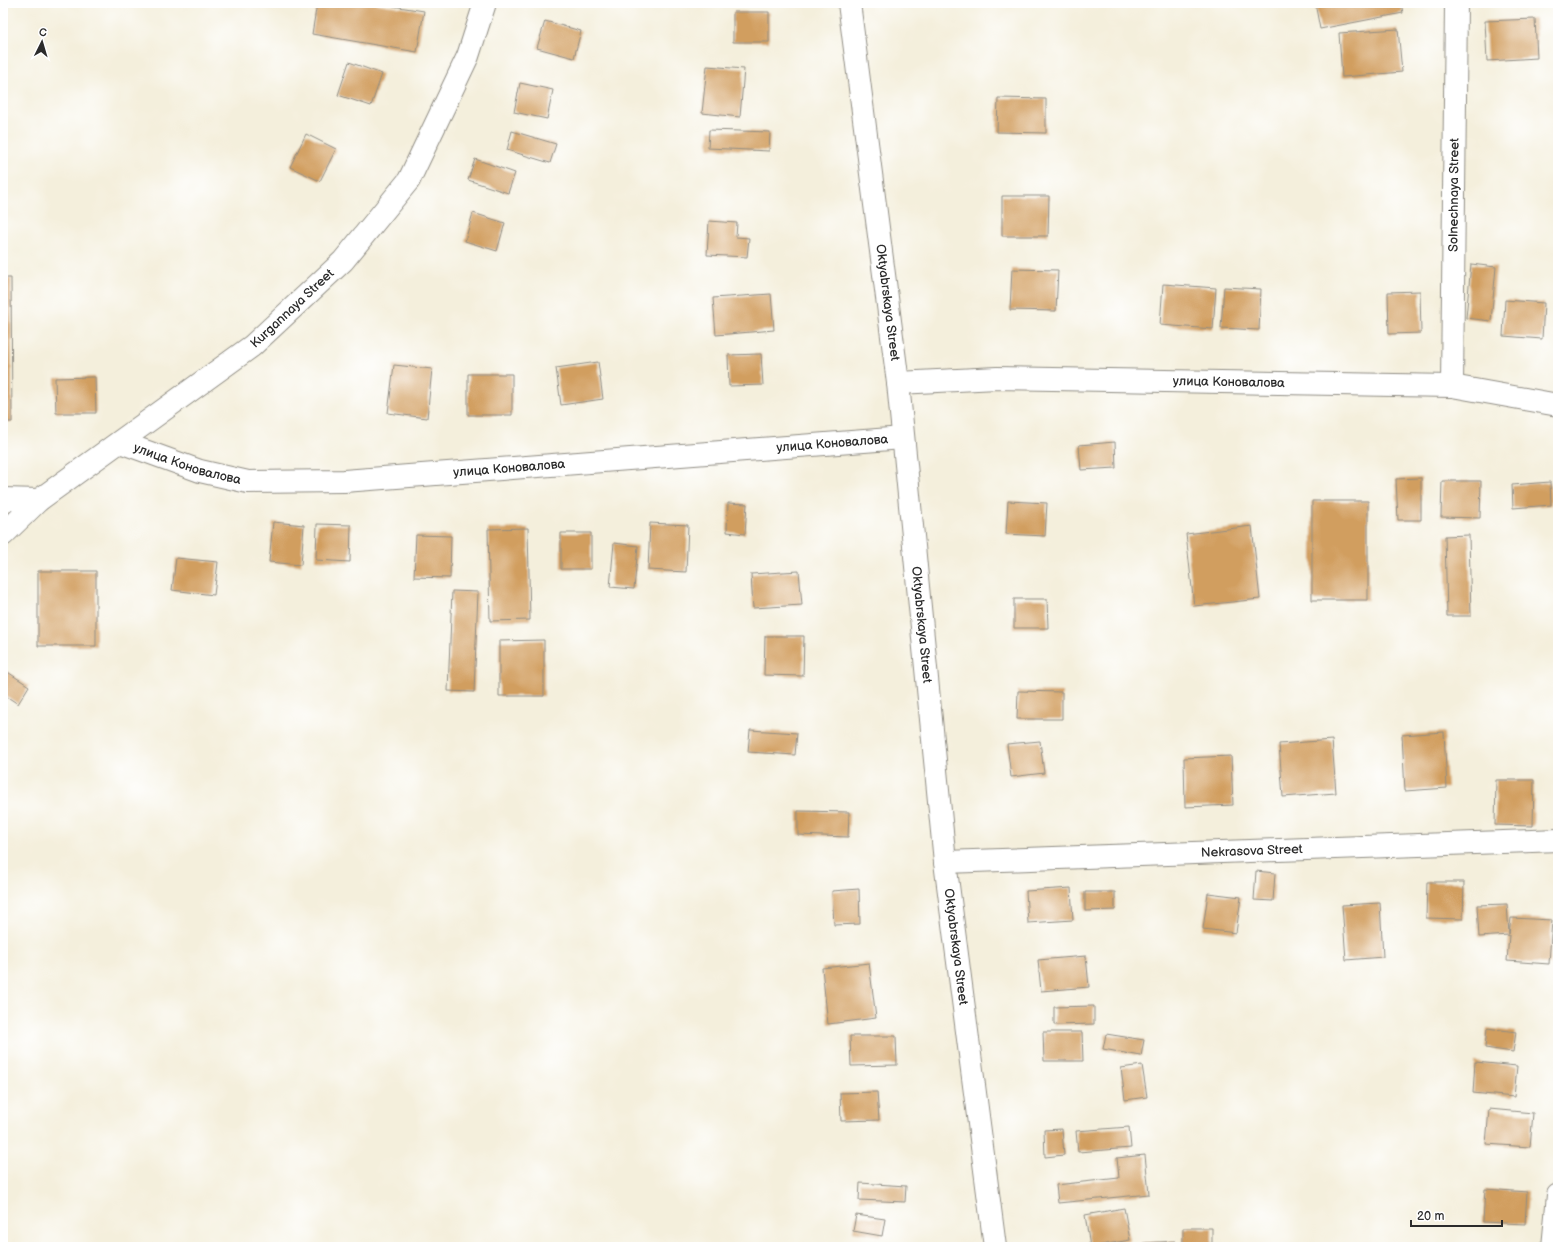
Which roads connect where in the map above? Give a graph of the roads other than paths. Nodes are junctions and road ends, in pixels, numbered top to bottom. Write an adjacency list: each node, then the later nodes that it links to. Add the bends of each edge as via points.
1 (485, 3): 8 (street, Kurgannaya Street, via 468,56 409,180 343,261 252,346)
2 (849, 3): 4 (street, Oktyabrskaya Street)
3 (1456, 3): 5 (street, Solnechnaya Street)
4 (898, 383): 5 (street, улица Коновалова, via 996,378); 7 (street, Oktyabrskaya Street)
5 (1452, 386): 6 (street, улица Коновалова)
6 (1558, 404)
7 (903, 438): 8 (street, улица Коновалова, via 344,481 248,482 200,471); 13 (street, Oktyabrskaya Street)
8 (120, 442): 10 (street, Kurgannaya Street)
9 (3, 499): 10 (street)
10 (39, 500): 11 (street, Kurgannaya Street)
11 (3, 535)
12 (1558, 840): 13 (street, Nekrasova Street)
13 (945, 862): 15 (street, Oktyabrskaya Street)
14 (1558, 1195): 16 (street)
15 (995, 1247)
16 (1553, 1247)

